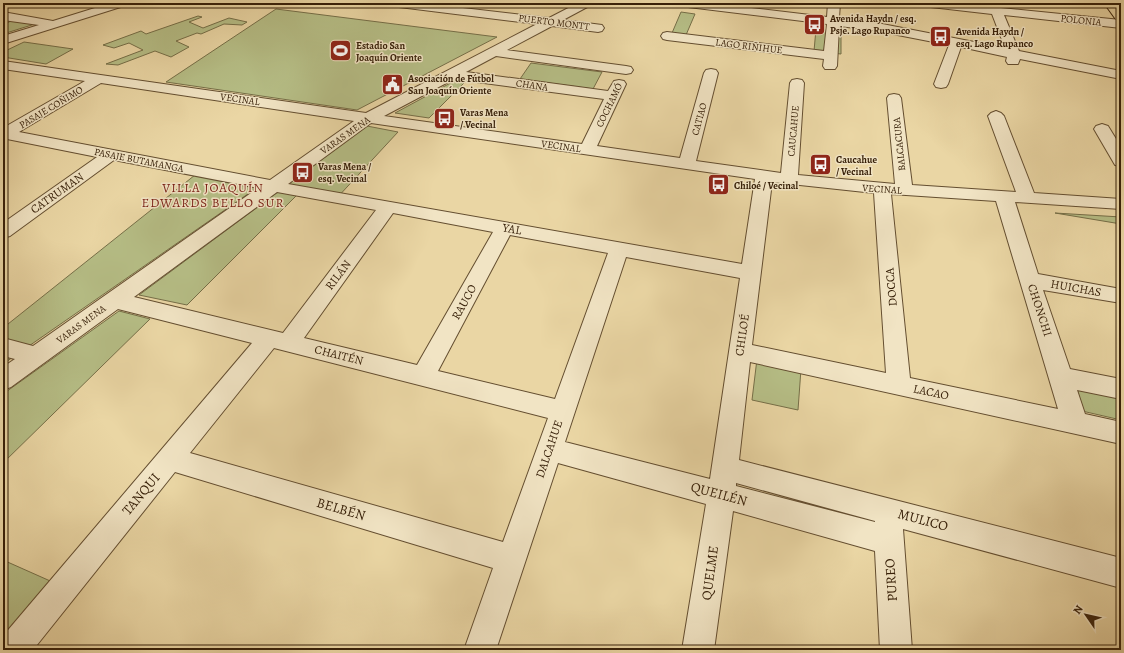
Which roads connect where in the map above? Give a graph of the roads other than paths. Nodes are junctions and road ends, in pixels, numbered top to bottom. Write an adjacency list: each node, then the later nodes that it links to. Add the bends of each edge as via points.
1 (123, 3): 14 (street)
2 (391, 3): 13 (street, PUERTO MONTT)
3 (587, 3): 13 (street, VARAS MENA)
4 (834, 3): 12 (street)
5 (922, 3): 9 (street, POLONIA)
6 (1110, 3): 11 (main road)
7 (680, 6): 8 (street)
8 (748, 7): 12 (street)
9 (995, 7): 16 (street, POLONIA); 21 (street)
10 (3, 16): 14 (street)
11 (1121, 18)
12 (833, 21): 15 (street, LAGO RIÑIHUE, via 830,61 665,40); 19 (street, via 884,35)
13 (552, 22): 17 (street, PUERTO MONTT); 20 (street, VARAS MENA)
14 (56, 24): 18 (street)
15 (672, 24)
16 (1121, 24)
17 (598, 28)
18 (3, 40)
19 (954, 46): 21 (street); 32 (street)
20 (493, 52): 26 (street, VARAS MENA); 33 (street, COCHAMÓ, via 628,65)
21 (1013, 58): 25 (street)
22 (3, 65): 23 (street, VECINAL)
23 (24, 68): 28 (street); 29 (street, VECINAL)
24 (711, 73): 42 (street, CATIAO)
25 (1090, 73): 27 (street); 31 (street)
26 (451, 74): 33 (street, CHANA); 36 (street, VARAS MENA)
27 (1121, 75)
28 (3, 79)
29 (98, 79): 36 (street, VECINAL); 38 (street, PASAJE COÑIMO)
30 (797, 83): 44 (street, CAUCAHUE)
31 (1121, 83)
32 (941, 84)
33 (613, 96): 39 (street, COCHAMÓ)
34 (894, 98): 47 (street, BALCACURA)
35 (996, 116): 49 (street)
36 (368, 118): 39 (street, VECINAL); 45 (street, VARAS MENA)
37 (1102, 130): 41 (street)
38 (4, 134): 40 (street, PASAJE BUTAMANGA)
39 (587, 150): 42 (street, VECINAL)
40 (112, 154): 45 (street, PASAJE BUTAMANGA); 53 (street, CATRUMAN)
41 (1121, 161)
42 (687, 165): 43 (street, VECINAL)
43 (764, 176): 44 (street, VECINAL); 55 (street, CHILOÉ)
44 (789, 179): 46 (street, VECINAL)
45 (273, 186): 51 (street, YAL); 58 (street, VARAS MENA)
46 (882, 189): 47 (street, VECINAL); 66 (street, DOCCA)
47 (904, 190): 48 (street, VECINAL)
48 (1004, 198): 49 (street, VECINAL); 56 (street, CHONCHI)
49 (1028, 199): 50 (street, VECINAL)
50 (1121, 204)
51 (388, 207): 52 (street, YAL); 59 (street, RILÁN)
52 (505, 228): 54 (street, YAL); 63 (street, RAUCO)
53 (3, 232)
54 (619, 249): 55 (street, YAL); 68 (street, DALCAHUE)
55 (750, 273): 61 (street, CHILOÉ)
56 (1030, 280): 57 (street, HUICHAS); 64 (street, CHONCHI)
57 (1121, 296)
58 (114, 300): 59 (street, CHAITÉN); 62 (street, VARAS MENA)
59 (278, 340): 63 (street, CHAITÉN); 72 (street, TANQUI)
60 (3, 347): 62 (street)
61 (740, 351): 66 (street, LACAO); 73 (street, CHILOÉ)
62 (36, 356): 65 (street, VARAS MENA)
63 (423, 376): 68 (street, CHAITÉN)
64 (1061, 377): 67 (street); 69 (street, CHONCHI)
65 (3, 380)
66 (899, 385): 69 (street, LACAO)
67 (1121, 389)
68 (563, 411): 71 (street, DALCAHUE)
69 (1075, 423): 70 (street, LACAO)
70 (1121, 433)
71 (549, 449): 73 (street, QUEILÉN); 76 (street, DALCAHUE)
72 (170, 459): 76 (street, BELBÉN); 78 (street, TANQUI)
73 (723, 482): 74 (street, MULICO); 75 (street, QUEILÉN); 80 (street, QUELME)
74 (888, 511): 75 (street, PUREO); 77 (street, MULICO)
75 (888, 540): 81 (street, PUREO)
76 (511, 558): 79 (street, DALCAHUE)
77 (1121, 572)
78 (12, 650)
79 (480, 650)
80 (698, 650)
81 (896, 650)

